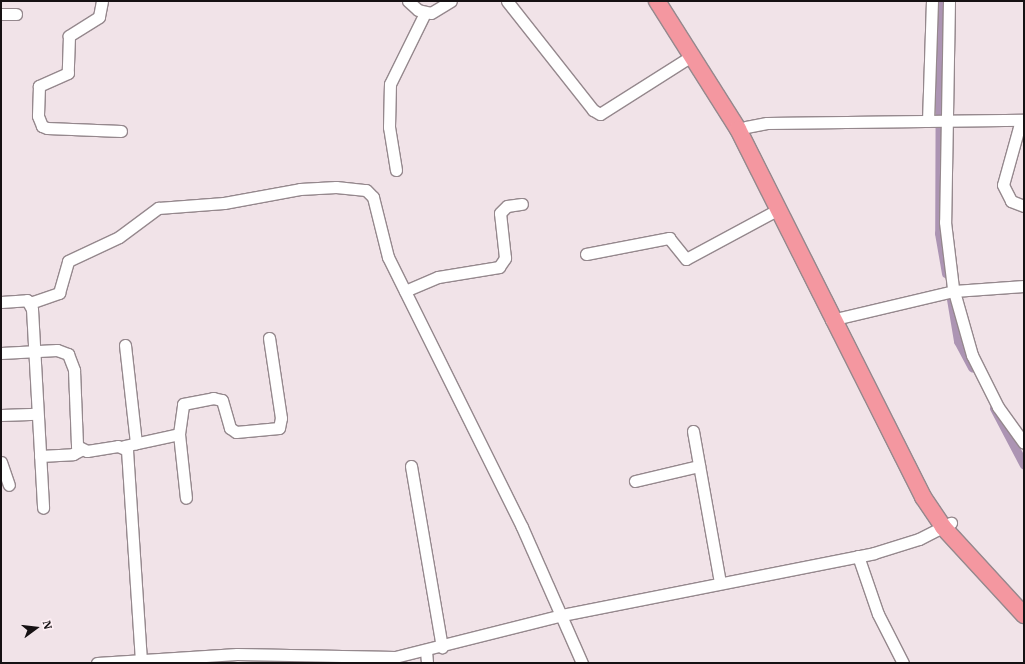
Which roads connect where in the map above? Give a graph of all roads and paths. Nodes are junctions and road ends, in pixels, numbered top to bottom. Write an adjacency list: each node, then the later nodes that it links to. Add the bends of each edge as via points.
1 (102, 1): 17 (street, via 99,17 68,36 68,73 39,86 38,116 42,126 47,128)
2 (408, 1): 9 (street)
3 (451, 1): 9 (street, via 436,12)
4 (507, 1): 12 (street, via 593,110 600,114)
5 (657, 1): 12 (highway)
6 (665, 1): 16 (highway, via 706,59)
7 (932, 1): 14 (street)
8 (949, 1): 15 (street)
9 (425, 13): 18 (street, via 390,84 389,127)
10 (1, 14): 11 (street)
11 (16, 14)
12 (693, 55): 21 (highway, via 729,113)
13 (1023, 120): 15 (street); 20 (street, via 1003,185 1011,201)
14 (928, 121): 15 (street); 16 (street, via 767,123)
15 (947, 121): 25 (street, via 945,222)
16 (746, 127): 28 (highway)
17 (121, 131)
18 (396, 170)
19 (522, 204): 24 (street, via 507,206 500,213 503,263 438,277)
20 (1024, 206)
21 (779, 209): 22 (street, via 686,259 669,238); 28 (highway)
22 (586, 254)
23 (1024, 286): 25 (street)
24 (405, 290): 27 (street, via 386,250 373,197 361,188 336,186 278,192 224,203 158,208 118,237 68,261 59,293); 54 (street)
25 (954, 291): 28 (street); 38 (street, via 972,354 998,407)
26 (1, 302): 27 (street, via 22,300)
27 (30, 303): 31 (street)
28 (836, 319): 49 (highway, via 902,462)
29 (269, 338): 36 (street, via 281,418 279,428 236,432 230,428 222,400 213,398 183,404)
30 (125, 345): 37 (street)
31 (33, 351): 32 (street); 33 (street); 40 (street, via 63,351 71,361 76,440)
32 (1, 353)
33 (37, 414): 34 (street); 41 (street)
34 (1, 415)
35 (693, 431): 44 (street)
36 (179, 434): 37 (street); 47 (street)
37 (136, 443): 39 (street)
38 (1024, 443)
39 (124, 446): 40 (street); 58 (street, via 129,470 133,575)
40 (81, 450): 41 (street, via 73,454)
41 (40, 456): 48 (street)
42 (1, 462): 46 (street)
43 (411, 466): 55 (street)
44 (699, 466): 45 (street); 51 (street)
45 (635, 482)
46 (9, 485)
47 (186, 498)
48 (43, 508)
49 (947, 525): 50 (street, via 919,539); 52 (highway); 53 (highway)
50 (858, 556): 51 (street); 62 (street, via 878,614)
51 (720, 582): 54 (street)
52 (1024, 602)
53 (1024, 614)
54 (562, 616): 55 (street); 61 (street)
55 (442, 647): 56 (street)
56 (426, 651): 57 (street, via 395,657); 60 (street)
57 (237, 659): 58 (street)
58 (141, 660): 59 (street)
59 (97, 663)
60 (427, 663)
61 (582, 663)
62 (903, 663)

